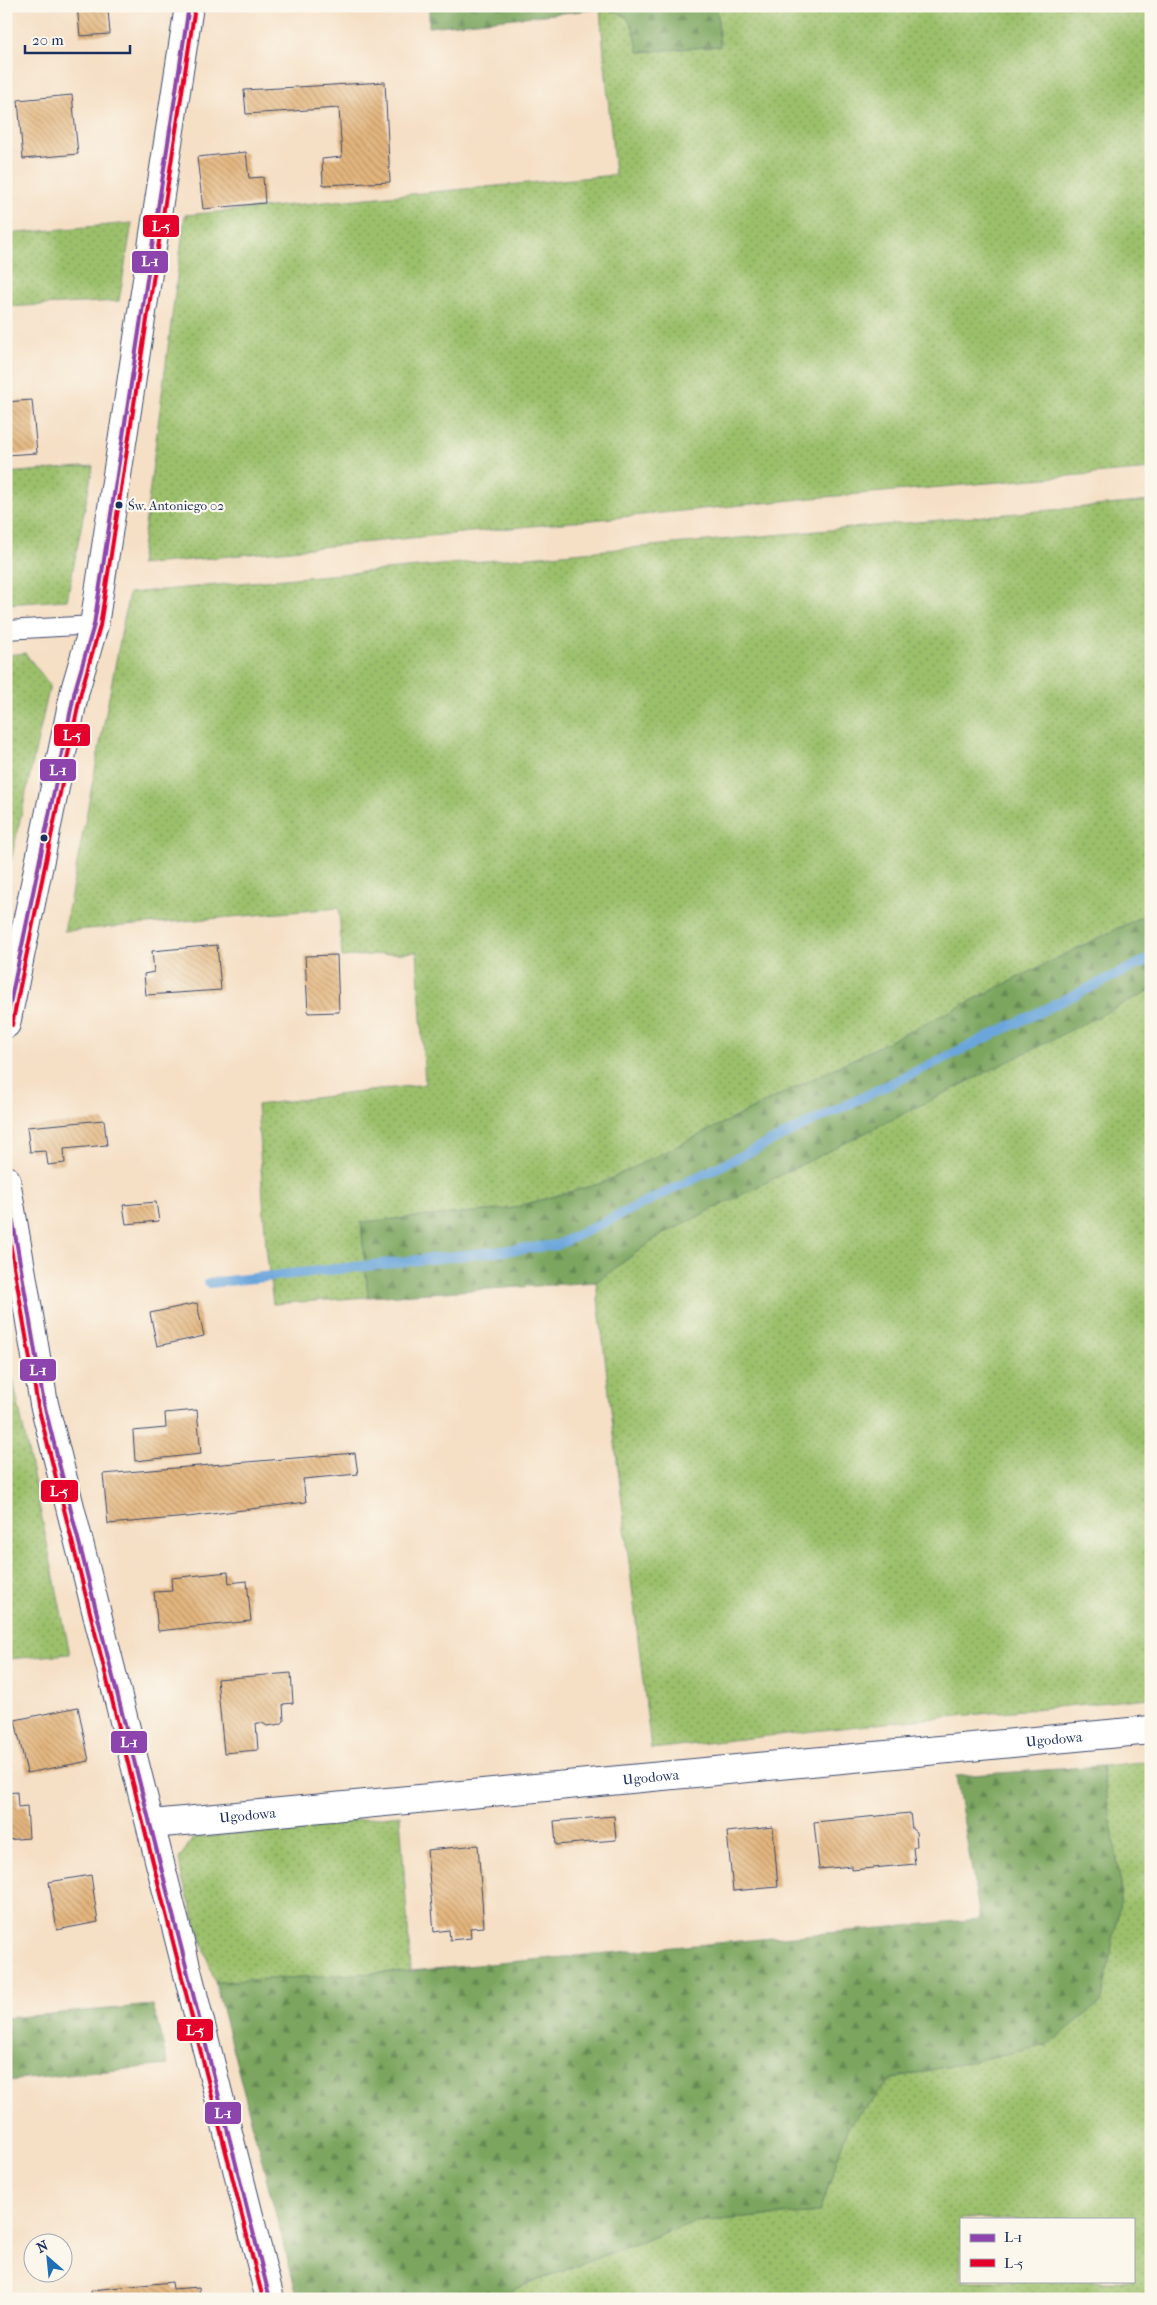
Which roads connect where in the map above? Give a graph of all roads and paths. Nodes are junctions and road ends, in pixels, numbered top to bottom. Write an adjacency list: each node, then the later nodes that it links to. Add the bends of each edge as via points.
1 (189, 6): 2 (street)
2 (94, 625): 3 (lane); 4 (street, via 75,690)
3 (6, 630)
4 (6, 1024)
5 (6, 1180): 7 (street, via 44,1404)
6 (1151, 1730): 7 (street, Ugodowa)
7 (152, 1824): 8 (street)
8 (270, 2299)

